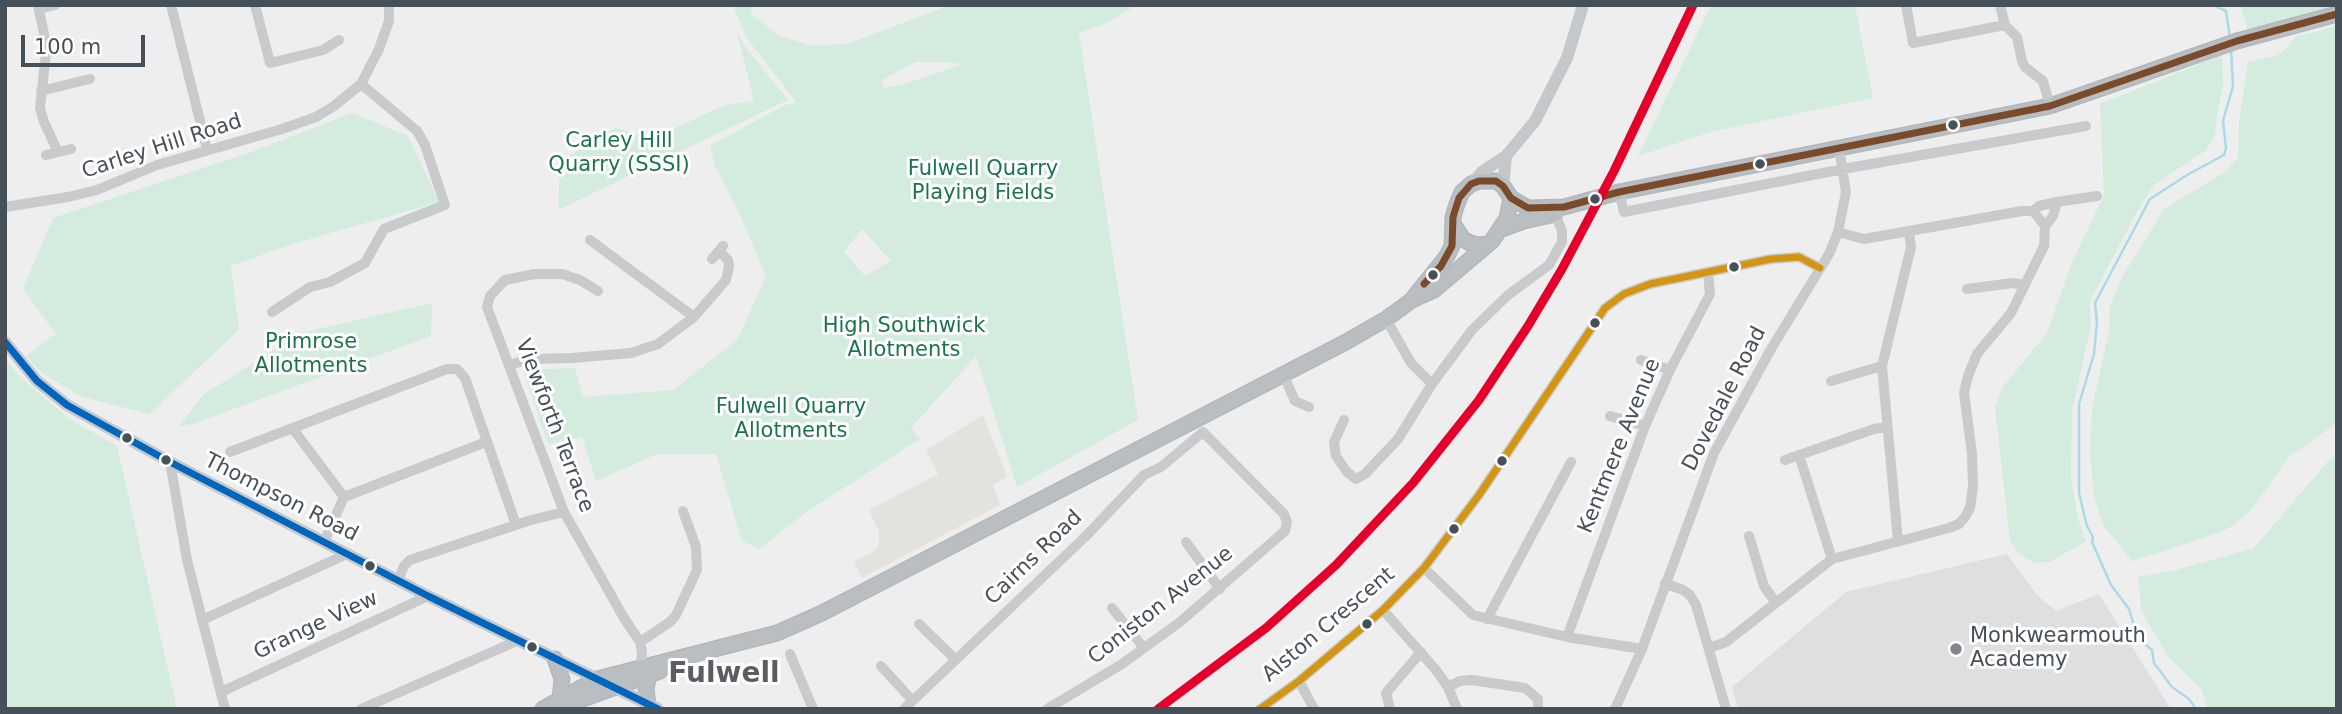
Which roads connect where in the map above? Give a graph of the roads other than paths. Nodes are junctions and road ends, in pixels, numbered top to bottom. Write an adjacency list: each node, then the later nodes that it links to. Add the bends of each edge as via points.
1 (55, 5): 8 (street)
2 (171, 5): 19 (street)
3 (255, 5): 11 (street, via 270,63 323,50)
4 (389, 5): 13 (street, Carley Hill Road, via 380,49)
5 (1583, 5): 22 (main road, via 1567,58 1535,121)
6 (1906, 5): 10 (street, via 1913,43)
7 (2000, 5): 10 (street)
8 (38, 7): 14 (street, via 46,53)
9 (2337, 14): 15 (highway, via 2238,41)
10 (2005, 25): 15 (street, via 2017,37 2025,67 2043,81)
11 (339, 40)
12 (90, 79): 14 (street)
13 (360, 84): 19 (street, Carley Hill Road, via 316,117); 46 (street, via 417,131 445,205 384,229 365,263 310,287)
14 (41, 91): 20 (street, via 40,108)
15 (2050, 106): 17 (highway)
16 (2086, 126): 23 (street)
17 (1839, 148): 23 (street, Dovedale Road); 26 (highway)
18 (71, 149): 20 (street)
19 (207, 149): 29 (street, Carley Hill Road, via 97,190)
20 (58, 152): 21 (street)
21 (46, 155)
22 (1506, 156): 24 (main road); 25 (main road)
23 (1843, 169): 26 (street, via 1624,212); 35 (street, Dovedale Road, via 1846,192)
24 (1471, 184): 25 (highway, via 1496,181); 32 (highway, via 1457,204)
25 (1507, 192): 30 (highway, via 1534,209); 34 (highway, via 1509,212)
26 (1615, 193): 30 (highway)
27 (2097, 196): 28 (street)
28 (2057, 202): 31 (street); 33 (street)
29 (5, 207)
30 (1560, 211): 34 (highway); 56 (street, via 1562,242 1549,265 1508,295 1472,330)
31 (2033, 211): 33 (street); 36 (street)
32 (1454, 225): 38 (highway, via 1462,239); 45 (highway, via 1447,256)
33 (2045, 226): 42 (street, via 2044,246)
34 (1502, 229): 38 (highway)
35 (1838, 232): 36 (street, via 1864,239); 40 (street, Dovedale Road)
36 (1909, 232): 52 (street, via 1911,247)
37 (590, 240): 47 (street)
38 (1488, 244): 45 (highway, via 1434,290)
39 (718, 252): 47 (street, via 728,260 729,274)
40 (1820, 268): 41 (street, Alston Crescent, via 1799,257 1786,257); 85 (street, Dovedale Road, via 1714,453)
41 (1708, 272): 53 (street, Kentmere Avenue, via 1710,293); 83 (street, Alston Crescent, via 1650,284 1624,294 1605,309)
42 (2025, 285): 43 (street); 78 (street, via 1968,376 1964,393 1972,454 1970,508 1959,524)
43 (1967, 289)
44 (598, 291): 51 (street, Viewforth Terrace, via 562,274 505,280 490,296 487,307)
45 (1412, 299): 48 (highway)
46 (272, 312)
47 (694, 317): 51 (street, via 648,349 528,359)
48 (1386, 319): 54 (highway); 56 (street, via 1411,363)
49 (5, 342): 71 (main road, Thompson Road, via 37,381 67,405)
50 (1641, 360): 53 (street)
51 (510, 365): 75 (street, Viewforth Terrace)
52 (1882, 366): 55 (street); 62 (street)
53 (1670, 370): 61 (street, Kentmere Avenue)
54 (1283, 374): 57 (street, via 1292,404); 58 (highway)
55 (1831, 381)
56 (1432, 384): 60 (street, via 1398,439 1356,479 1328,442)
57 (1309, 407)
58 (1201, 416): 64 (street); 65 (highway)
59 (1610, 416): 61 (street)
60 (1343, 420)
61 (1645, 426): 94 (street, Kentmere Avenue)
62 (1886, 427): 69 (street); 78 (street)
63 (293, 429): 66 (street, via 457,369 465,378); 67 (street); 73 (street)
64 (1203, 432): 68 (street, Cairns Road); 86 (street, Coniston Avenue, via 1287,522 1285,531)
65 (1169, 434): 68 (street); 105 (highway, via 822,613 777,633)
66 (486, 442): 73 (street); 76 (street)
67 (230, 452)
68 (1176, 455): 103 (street, Cairns Road, via 1144,475)
69 (1799, 455): 70 (street); 82 (street)
70 (1785, 460)
71 (170, 462): 79 (main road, Thompson Road); 92 (street)
72 (1571, 463): 91 (street)
73 (344, 497): 79 (street)
74 (682, 511): 96 (street, via 696,547 697,570 676,615)
75 (564, 512): 76 (street); 96 (street, Viewforth Terrace)
76 (516, 525): 84 (street, via 410,560)
77 (1749, 536): 88 (street, via 1764,586)
78 (1898, 541): 82 (street)
79 (324, 542): 81 (main road, Thompson Road)
80 (1186, 542): 86 (street)
81 (347, 554): 84 (main road, Thompson Road); 92 (street)
82 (1832, 559): 88 (street)
83 (1424, 568): 90 (street, Alston Crescent); 91 (street, via 1474,615)
84 (398, 580): 87 (main road, Thompson Road)
85 (1665, 583): 98 (street, via 1690,595); 99 (street, Dovedale Road)
86 (1220, 589): 97 (street, Coniston Avenue)
87 (428, 596): 95 (main road, Thompson Road); 110 (street, Grange View)
88 (1776, 603): 98 (street, via 1726,642)
89 (1112, 608): 97 (street)
90 (1383, 610): 100 (street); 107 (street, Alston Crescent)
91 (1487, 619): 94 (street)
92 (201, 620): 110 (street)
93 (919, 624): 103 (street)
94 (1567, 637): 99 (street)
95 (517, 641): 102 (main road, Thompson Road); 115 (street)
96 (640, 642): 105 (street)
97 (1144, 648): 119 (street, Coniston Avenue)
98 (1709, 648): 126 (street)
99 (1642, 649): 125 (street, Dovedale Road)
100 (1421, 652): 108 (street); 122 (street, via 1386,693)
101 (790, 654): 117 (street)
102 (555, 659): 106 (main road, Thompson Road); 112 (highway, via 562,679)
103 (955, 659): 111 (street, Cairns Road)
104 (881, 666): 111 (street)
105 (645, 672): 106 (highway); 109 (highway); 113 (highway)
106 (597, 679): 109 (main road, Thompson Road); 112 (highway)
107 (1299, 681): 120 (street, Alston Crescent); 121 (street)
108 (1448, 687): 123 (street); 124 (street, via 1472,680 1525,688 1538,699)
109 (616, 688): 112 (highway); 113 (main road, Thompson Road)
110 (220, 692): 114 (street)
111 (912, 700): 118 (street, Cairns Road)
112 (557, 704): 116 (highway)
113 (653, 706)
114 (225, 709)
115 (361, 709)
116 (542, 709)
117 (813, 709)
118 (904, 709)
119 (1047, 709)
120 (1260, 709)
121 (1314, 709)
122 (1390, 709)
123 (1457, 709)
124 (1538, 709)
125 (1615, 709)
126 (1726, 709)

